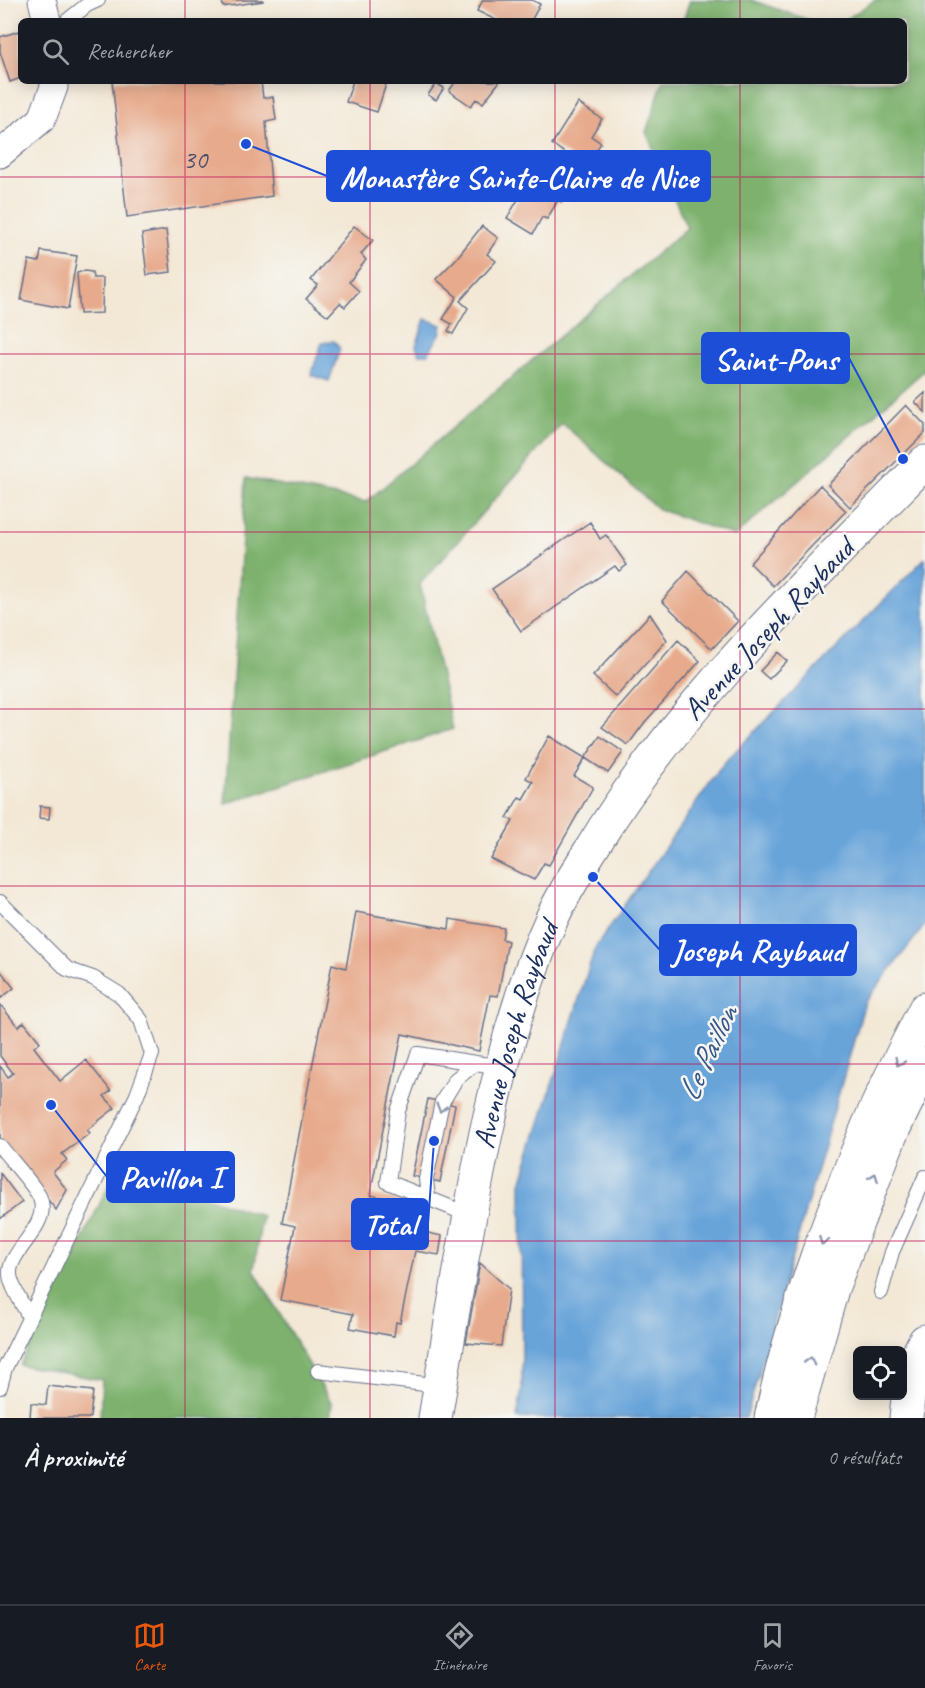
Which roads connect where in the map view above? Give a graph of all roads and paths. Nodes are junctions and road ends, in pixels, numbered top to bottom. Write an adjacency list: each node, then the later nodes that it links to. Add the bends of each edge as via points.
1 (42, 0): 3 (street)
2 (98, 0): 4 (lane)
3 (46, 18)
4 (71, 18)
5 (54, 84): 6 (street, via 42,119)
6 (0, 154)
7 (925, 462): 11 (main road, Avenue Joseph Raybaud, via 718,677 633,784 554,916 512,1024)
8 (0, 902): 20 (lane, via 67,969 93,978 119,994 141,1020 152,1054 137,1095)
9 (925, 1009): 26 (main road, one-way to 26, via 870,1123 810,1275)
10 (925, 1064): 27 (main road, one-way to 10, via 832,1286 891,1134)
11 (489, 1065): 16 (lane, one-way to 16, via 456,1078 442,1102 426,1179); 16 (lane, via 418,1054 398,1111 388,1182); 17 (main road, Avenue Joseph Raybaud)
12 (0, 1146): 18 (lane, via 41,1199 40,1217)
13 (925, 1177): 15 (lane)
14 (925, 1183): 15 (lane)
15 (916, 1196): 19 (lane, via 892,1252)
16 (428, 1198): 17 (lane)
17 (469, 1215): 23 (main road, Avenue Joseph Raybaud)
18 (5, 1270): 20 (lane)
19 (881, 1292)
20 (29, 1317): 24 (lane)
21 (925, 1341): 28 (main road, via 915,1367)
22 (318, 1371): 23 (lane)
23 (441, 1386): 25 (main road, Avenue Joseph Raybaud)
24 (0, 1387)
25 (435, 1418)
26 (771, 1418)
27 (795, 1418)
28 (906, 1418)

